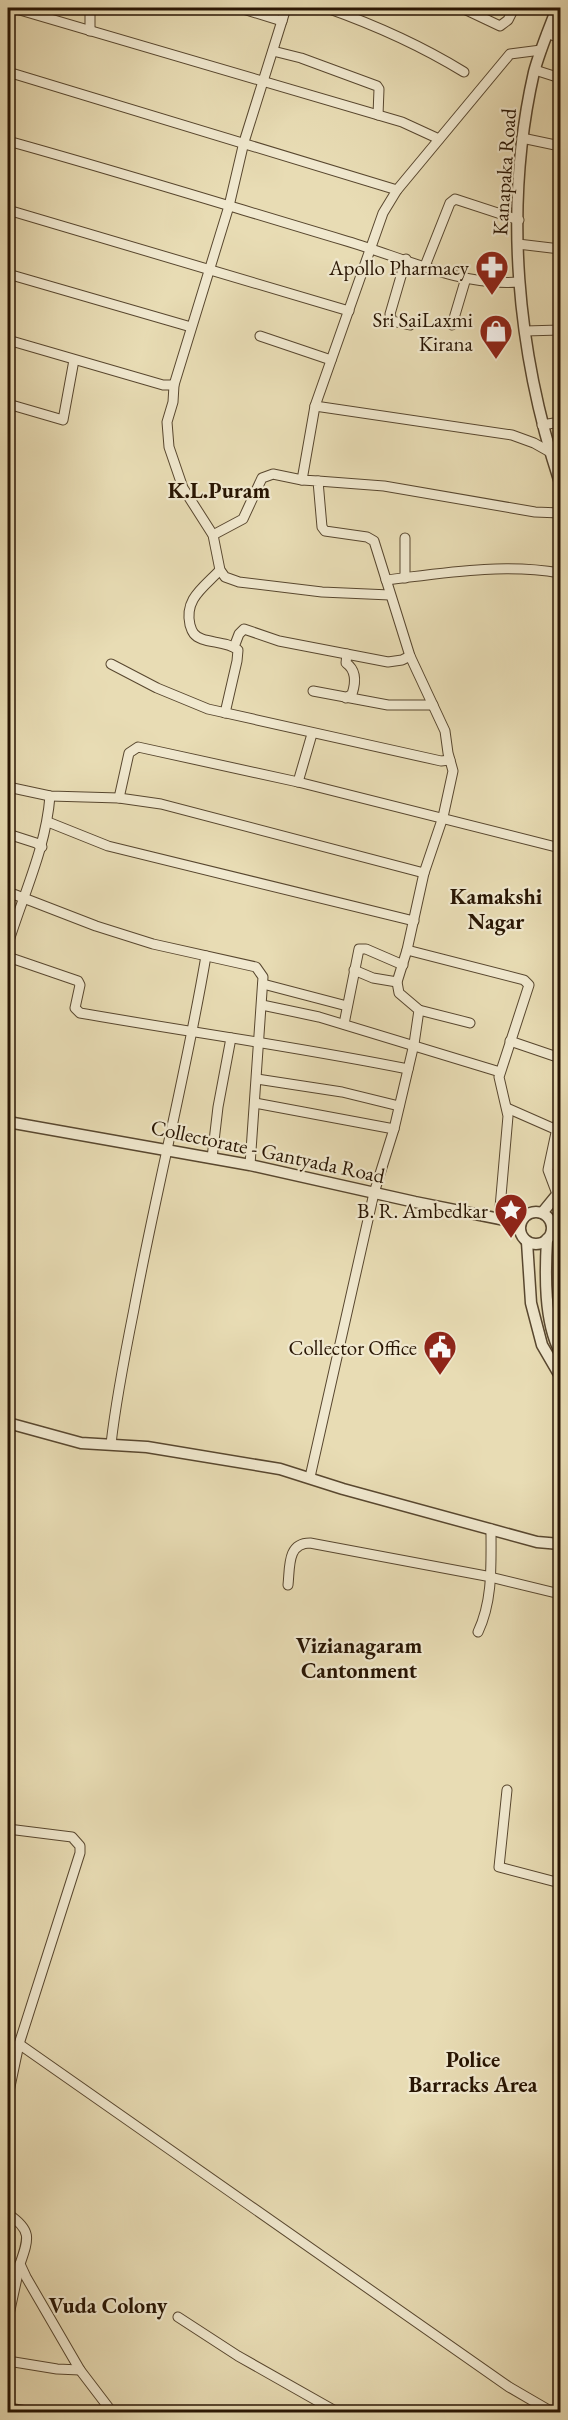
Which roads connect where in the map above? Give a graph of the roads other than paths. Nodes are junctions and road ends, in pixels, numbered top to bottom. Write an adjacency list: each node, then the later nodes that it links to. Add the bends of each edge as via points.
1 (13, 8): 10 (street)
2 (90, 8): 10 (street)
3 (240, 8): 9 (street)
4 (286, 8): 9 (street)
5 (327, 8): 17 (street, via 426,48)
6 (462, 8): 7 (street, via 500,26)
7 (514, 8)
8 (557, 8): 11 (street, Kanapaka Road)
9 (282, 21): 14 (street)
10 (90, 31): 19 (street)
11 (547, 33): 12 (street); 13 (street, Kanapaka Road)
12 (561, 38)
13 (541, 50): 15 (street, Kanapaka Road); 22 (street, via 510,54)
14 (273, 51): 19 (street); 20 (street, via 377,86)
15 (535, 70): 18 (street); 21 (street, Kanapaka Road)
16 (8, 72): 24 (street)
17 (464, 72)
18 (561, 78)
19 (264, 82): 20 (street); 24 (street)
20 (378, 115): 22 (street)
21 (522, 138): 25 (street); 29 (street, Kanapaka Road)
22 (438, 139): 26 (street)
23 (8, 141): 27 (street)
24 (244, 142): 26 (street); 27 (street)
25 (561, 146)
26 (397, 190): 31 (street)
27 (229, 206): 31 (street); 35 (street)
28 (8, 210): 35 (street)
29 (519, 220): 30 (street, Kanapaka Road); 34 (street, via 455,199)
30 (518, 244): 32 (street); 38 (street, Kanapaka Road)
31 (370, 248): 33 (street); 39 (street)
32 (561, 249)
33 (406, 260): 34 (street); 40 (street, via 390,314 392,321)
34 (425, 266): 37 (street)
35 (209, 270): 39 (street); 42 (street)
36 (8, 274): 42 (street)
37 (466, 278): 38 (street); 41 (street)
38 (519, 282): 44 (street, Kanapaka Road)
39 (349, 311): 48 (street)
40 (410, 325)
41 (452, 325)
42 (191, 327): 49 (street)
43 (561, 330): 44 (street)
44 (525, 331): 53 (street, Kanapaka Road)
45 (260, 336): 48 (street)
46 (8, 340): 47 (street)
47 (74, 360): 49 (street); 50 (street, via 63,420)
48 (331, 360): 51 (street)
49 (174, 385): 59 (street, via 167,422 169,447 183,488)
50 (8, 404)
51 (315, 406): 54 (street, via 512,435); 55 (street)
52 (561, 422): 53 (street)
53 (542, 425): 54 (street, Kanapaka Road)
54 (550, 452): 57 (street, Kanapaka Road)
55 (302, 480): 56 (street); 59 (street, via 273,474 262,478 243,519)
56 (318, 481): 58 (street, via 384,486); 64 (street, via 322,527 325,531 372,538)
57 (561, 483)
58 (561, 513)
59 (213, 535): 61 (street)
60 (405, 538): 63 (street)
61 (220, 570): 65 (street, via 225,577 239,582); 66 (street, via 189,604 188,616 197,637)
62 (561, 573): 63 (street, via 484,568)
63 (405, 578): 64 (street)
64 (386, 580): 65 (street)
65 (390, 595): 68 (street)
66 (234, 647): 67 (street, via 244,629); 73 (street, via 239,653)
67 (347, 654): 68 (street, via 395,662); 71 (street, via 346,663 355,677 352,694)
68 (410, 656): 72 (street)
69 (111, 664): 73 (street, via 157,688)
70 (314, 691): 71 (street)
71 (346, 698): 72 (street, via 388,705)
72 (433, 705): 75 (street, via 445,731)
73 (225, 713): 74 (street)
74 (312, 734): 75 (street); 76 (street)
75 (450, 760): 80 (street, via 453,777)
76 (298, 782): 79 (street, via 138,747 129,753); 80 (street)
77 (8, 787): 78 (street)
78 (50, 796): 79 (street); 81 (street)
79 (119, 798): 85 (street, via 202,813)
80 (443, 817): 84 (street); 85 (street)
81 (48, 822): 83 (street); 88 (street, via 108,846)
82 (8, 834): 83 (street)
83 (42, 847): 87 (street)
84 (561, 848)
85 (424, 873): 88 (street)
86 (8, 892): 87 (street)
87 (22, 898): 89 (street); 91 (street, via 153,944)
88 (414, 921): 90 (street)
89 (8, 944)
90 (407, 950): 93 (street); 104 (street, via 527,982 529,989)
91 (206, 956): 96 (street, via 256,967); 102 (street)
92 (8, 957): 102 (street, via 78,981 75,1008 80,1013)
93 (403, 965): 94 (street, via 363,948 357,952); 95 (street)
94 (354, 970): 95 (street); 98 (street)
95 (397, 982): 99 (street, via 399,993)
96 (263, 984): 97 (street); 98 (street)
97 (262, 1005): 101 (street); 105 (street)
98 (347, 1006): 101 (street)
99 (419, 1010): 100 (street); 106 (street)
100 (470, 1023)
101 (344, 1024): 106 (street)
102 (193, 1033): 103 (street); 118 (street)
103 (231, 1038): 105 (street); 119 (street)
104 (510, 1041): 107 (street); 109 (street)
105 (259, 1042): 108 (street); 110 (street)
106 (414, 1044): 108 (street); 109 (street)
107 (561, 1058)
108 (408, 1069): 112 (street)
109 (500, 1072): 113 (street, via 499,1084)
110 (256, 1078): 111 (street); 112 (street)
111 (255, 1103): 116 (street); 120 (street)
112 (399, 1106): 116 (street)
113 (507, 1108): 117 (street); 124 (street)
114 (561, 1114): 117 (street)
115 (8, 1122): 118 (street, Collectorate - Gantyada Road)
116 (394, 1129): 122 (street)
117 (557, 1130): 121 (street, via 548,1170)
118 (165, 1149): 119 (street, Collectorate - Gantyada Road); 134 (street)
119 (212, 1158): 120 (street, Collectorate - Gantyada Road)
120 (250, 1165): 122 (street, Collectorate - Gantyada Road)
121 (559, 1192): 123 (street)
122 (375, 1193): 124 (street, Collectorate - Gantyada Road); 135 (street)
123 (542, 1213): 125 (street, via 526,1214); 126 (street, via 550,1220)
124 (499, 1219): 125 (street, Collectorate - Gantyada Road)
125 (520, 1223): 127 (street, via 520,1233)
126 (553, 1234): 127 (street, via 537,1244); 128 (street)
127 (527, 1242): 129 (street)
128 (545, 1273): 129 (street); 130 (street)
129 (528, 1276): 132 (street, via 542,1345)
130 (557, 1340): 131 (street)
131 (561, 1352)
132 (561, 1376)
133 (8, 1423): 134 (street, via 81,1443)
134 (111, 1444): 135 (street, via 194,1453 280,1468)
135 (310, 1478): 136 (street)
136 (491, 1529): 137 (street, via 537,1542); 138 (street)
137 (561, 1544)
138 (491, 1578): 139 (street, via 302,1543 292,1552); 140 (street); 141 (street, via 486,1613)
139 (288, 1585)
140 (561, 1594)
141 (478, 1632)
142 (507, 1790): 144 (street, via 499,1867)
143 (8, 1830): 145 (street, via 72,1837 80,1846)
144 (561, 1883)
145 (19, 2044): 146 (street); 157 (street, via 508,2387)
146 (8, 2096)
147 (8, 2214): 148 (street, via 27,2232)
148 (20, 2264): 150 (street); 152 (street)
149 (178, 2318): 156 (street)
150 (8, 2319)
151 (8, 2361): 152 (street)
152 (80, 2370): 155 (street)
153 (8, 2409): 154 (street)
154 (27, 2412)
155 (112, 2412)
156 (337, 2412)
157 (552, 2412)

